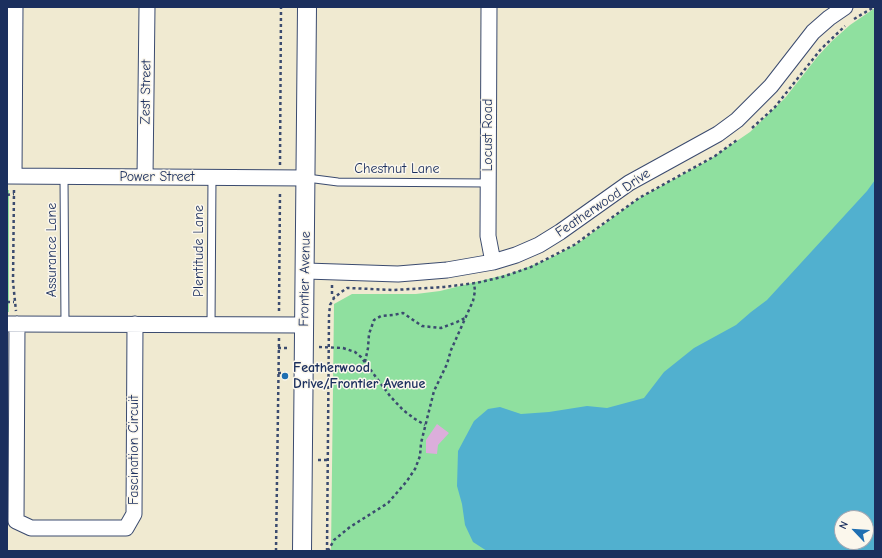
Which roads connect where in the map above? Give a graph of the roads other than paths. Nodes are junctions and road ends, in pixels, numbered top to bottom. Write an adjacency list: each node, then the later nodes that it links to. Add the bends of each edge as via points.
1 (15, 7): 6 (street)
2 (147, 7): 9 (street, Zest Street)
3 (307, 7): 11 (street, Frontier Avenue)
4 (489, 7): 12 (street, Locust Road)
5 (844, 7): 13 (street, Featherwood Drive, via 813,32 770,86 737,120 629,183 539,245)
6 (11, 65): 7 (street)
7 (10, 176): 8 (street, Power Street)
8 (64, 177): 9 (street, Power Street); 16 (lane, Assurance Lane)
9 (146, 177): 10 (street, Power Street)
10 (212, 177): 11 (street, Power Street); 18 (lane, Plentitude Lane)
11 (306, 178): 12 (lane, Chestnut Lane, via 338,182); 14 (street, Frontier Avenue)
12 (488, 183): 13 (street, Locust Road, via 488,236)
13 (493, 262): 14 (street, Featherwood Drive, via 422,273)
14 (306, 271): 19 (street, Frontier Avenue)
15 (12, 324): 16 (street); 20 (street, Fascination Circuit)
16 (65, 324): 17 (street)
17 (135, 324): 18 (street); 20 (street, Fascination Circuit, via 134,514 126,528 31,528 16,521)
18 (211, 325): 19 (street)
19 (305, 325): 21 (street, Frontier Avenue)
20 (12, 397)
21 (302, 551)

